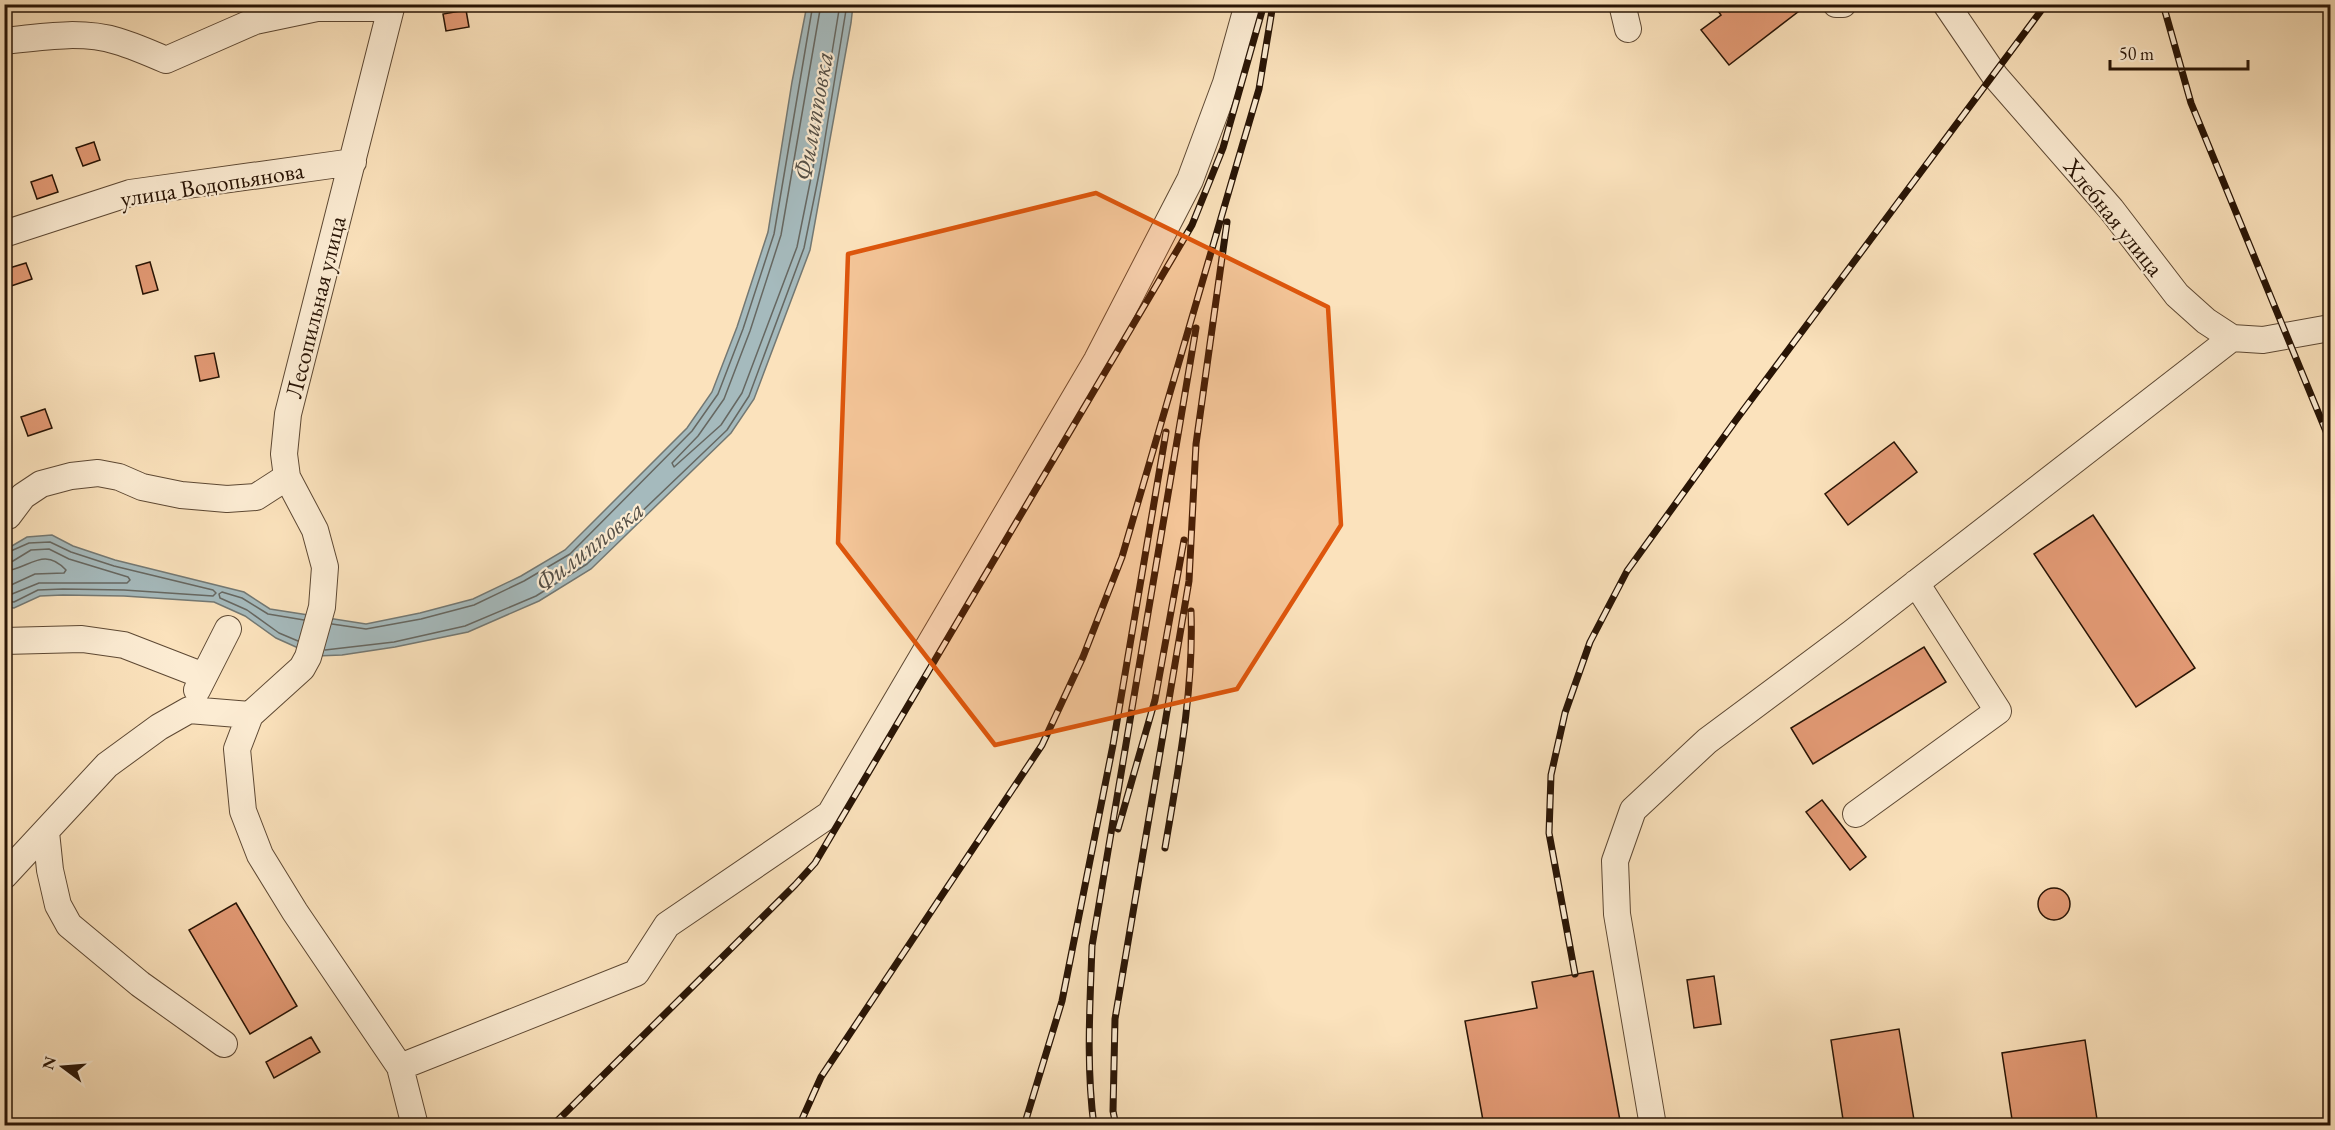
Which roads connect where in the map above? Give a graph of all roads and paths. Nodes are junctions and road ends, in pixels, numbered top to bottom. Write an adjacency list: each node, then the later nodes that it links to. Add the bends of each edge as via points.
1 (1248, 4): 23 (street, via 1226,83 1185,191 1097,360 830,814 667,925 636,973)
2 (1836, 4): 3 (street)
3 (1844, 4)
4 (1946, 4): 10 (street, Хлебная улица, via 1995,76 2111,209 2177,295)
5 (392, 6): 6 (street, via 317,8 255,21 166,60 116,40 93,37 59,34); 7 (street, Лесопильная улица)
6 (4, 42)
7 (352, 162): 8 (street, улица Водопьянова, via 130,192); 11 (street, Лесопильная улица, via 288,414 284,454)
8 (4, 234)
9 (2331, 328): 10 (street, Хлебная улица, via 2263,340)
10 (2232, 338): 13 (street)
11 (287, 477): 12 (street, via 255,497 227,499 161,491 98,473 71,476 41,484 23,496); 18 (street, Лесопильная улица, via 315,530 325,567 322,607 302,668)
12 (4, 517)
13 (1916, 583): 19 (street, via 1998,711); 25 (street, via 1707,741 1633,810 1615,861 1617,914)
14 (228, 629): 16 (street)
15 (4, 641): 16 (street, via 82,639 124,645)
16 (204, 676): 17 (street)
17 (189, 710): 18 (street); 20 (street, via 107,765)
18 (250, 716): 23 (street, via 237,749 243,811 260,855)
19 (1856, 814)
20 (46, 832): 21 (street); 22 (street, via 58,905 69,925 140,984)
21 (4, 876)
22 (224, 1044)
23 (400, 1067): 24 (street)
24 (415, 1125)
25 (1653, 1125)

